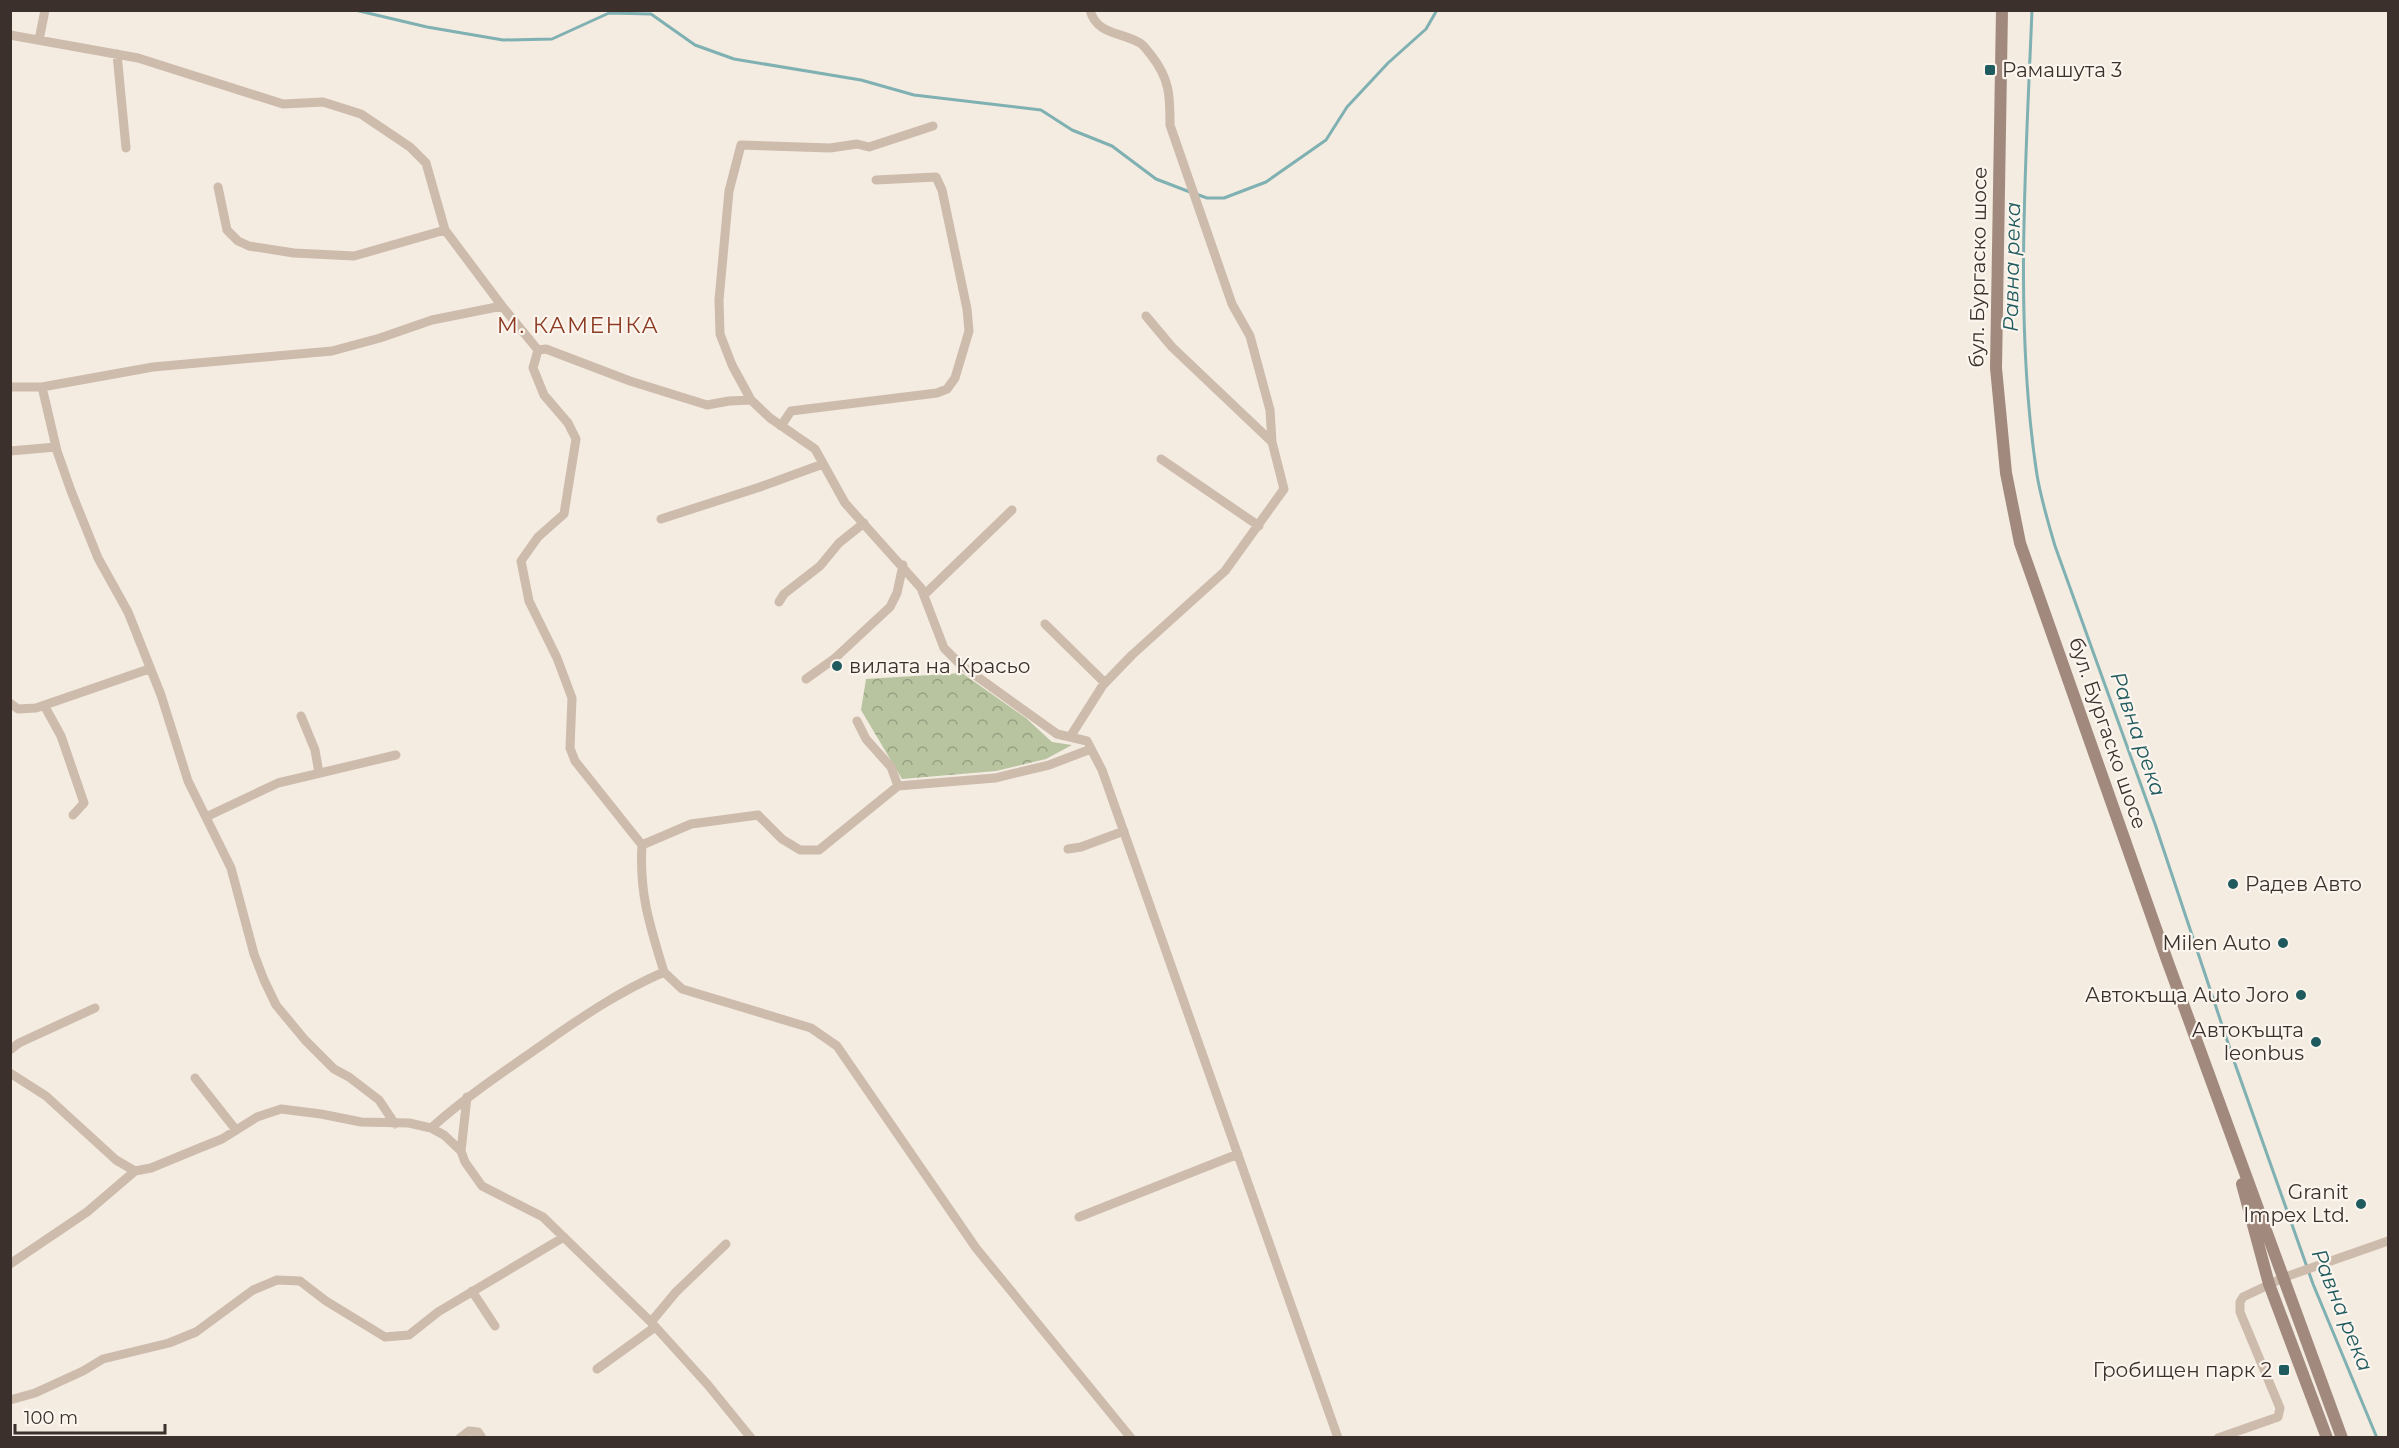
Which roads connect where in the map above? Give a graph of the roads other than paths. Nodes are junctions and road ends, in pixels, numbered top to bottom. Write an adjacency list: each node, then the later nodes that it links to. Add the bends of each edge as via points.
1 (45, 10): 5 (street)
2 (1090, 10): 19 (street, via 1101,28 1141,42 1164,72 1170,98 1170,125 1232,304 1250,336 1270,410)
3 (2002, 10): 55 (main road, бул. Бургаско шосе, via 1996,368 2006,473 2020,543)
4 (10, 35): 5 (street)
5 (39, 40): 6 (street)
6 (117, 54): 8 (street); 11 (street, via 283,104 323,102 361,114 410,147 426,163)
7 (933, 126): 17 (street, via 869,147 741,145 729,191 719,300 720,334)
8 (126, 148)
9 (876, 180): 18 (street, via 936,177 942,190 969,331 955,378 947,389 937,393 791,411)
10 (218, 187): 11 (street, via 227,230 249,246 354,256)
11 (445, 230): 12 (street)
12 (502, 306): 14 (street); 16 (street, via 432,320 332,351 153,367)
13 (1146, 316): 19 (street, via 1172,347)
14 (538, 350): 17 (street, via 546,349 707,405); 47 (street, via 533,368 544,395 576,439 564,514 538,537 521,561 524,582 572,698 570,748 575,761)
15 (10, 387): 16 (street)
16 (42, 387): 20 (street)
17 (751, 400): 18 (street)
18 (782, 426): 23 (street, via 815,449)
19 (1272, 442): 27 (street, via 1284,489)
20 (56, 447): 21 (street); 32 (street, via 98,558 128,612)
21 (10, 451)
22 (1161, 459): 27 (street)
23 (823, 464): 25 (street); 26 (street, via 845,503)
24 (1012, 510): 29 (street)
25 (661, 519)
26 (864, 523): 28 (street); 30 (street)
27 (1259, 526): 34 (street, via 1225,571)
28 (903, 565): 29 (street); 33 (street, via 890,607 834,659)
29 (924, 595): 39 (street, via 944,648 1057,734)
30 (779, 602)
31 (1045, 624): 34 (street)
32 (149, 669): 36 (street); 45 (street, via 188,781)
33 (806, 679)
34 (1105, 682): 39 (street)
35 (10, 703): 36 (street, via 18,709)
36 (44, 705): 44 (street, via 60,736 84,803)
37 (301, 716): 42 (street, via 315,750)
38 (857, 721): 43 (street, via 866,739 891,766)
39 (1070, 737): 40 (street, via 1087,741)
40 (1091, 749): 43 (street, via 1049,765 995,778); 46 (street)
41 (396, 755): 42 (street)
42 (319, 773): 45 (street, via 278,783)
43 (898, 786): 47 (street, via 819,850 800,850 758,815 691,824)
44 (73, 815)
45 (206, 818): 56 (street, via 231,868 254,954 276,1005 334,1068 379,1100)
46 (1124, 831): 48 (street); 60 (street)
47 (642, 845): 49 (street, via 640,872 645,912)
48 (1068, 849)
49 (664, 972): 54 (street, via 638,983 564,1029); 77 (street, via 681,989 811,1028 837,1046 976,1248)
50 (95, 1008): 51 (street)
51 (10, 1050)
52 (11, 1072): 61 (street, via 46,1096 116,1160)
53 (195, 1078): 58 (street)
54 (467, 1097): 57 (street); 59 (street)
55 (2223, 1114): 67 (main road, бул. Бургаско шосе); 68 (main road)
56 (395, 1124): 57 (street); 58 (street, via 281,1109)
57 (432, 1128): 59 (street)
58 (236, 1130): 61 (street, via 161,1164)
59 (460, 1150): 63 (street, via 482,1186 543,1217)
60 (1238, 1154): 62 (street); 78 (street)
61 (135, 1171): 66 (street, via 87,1212)
62 (1079, 1217)
63 (564, 1237): 69 (street); 70 (street)
64 (2388, 1241): 67 (street)
65 (726, 1244): 70 (street, via 676,1292)
66 (10, 1264)
67 (2290, 1275): 68 (street); 81 (main road, бул. Бургаско шосе)
68 (2269, 1284): 79 (street, via 2243,1297 2240,1312 2280,1408 2278,1417); 80 (main road)
69 (472, 1291): 71 (street); 73 (street, via 410,1335 385,1337 300,1281 277,1281 254,1290 196,1332 169,1343 103,1359 35,1393)
70 (653, 1324): 72 (street); 76 (street)
71 (495, 1326)
72 (597, 1369)
73 (10, 1400)
74 (460, 1437): 75 (street, via 469,1431)
75 (482, 1437)
76 (751, 1437)
77 (1131, 1437)
78 (1338, 1437)
79 (2218, 1437)
80 (2327, 1437)
81 (2342, 1437)

